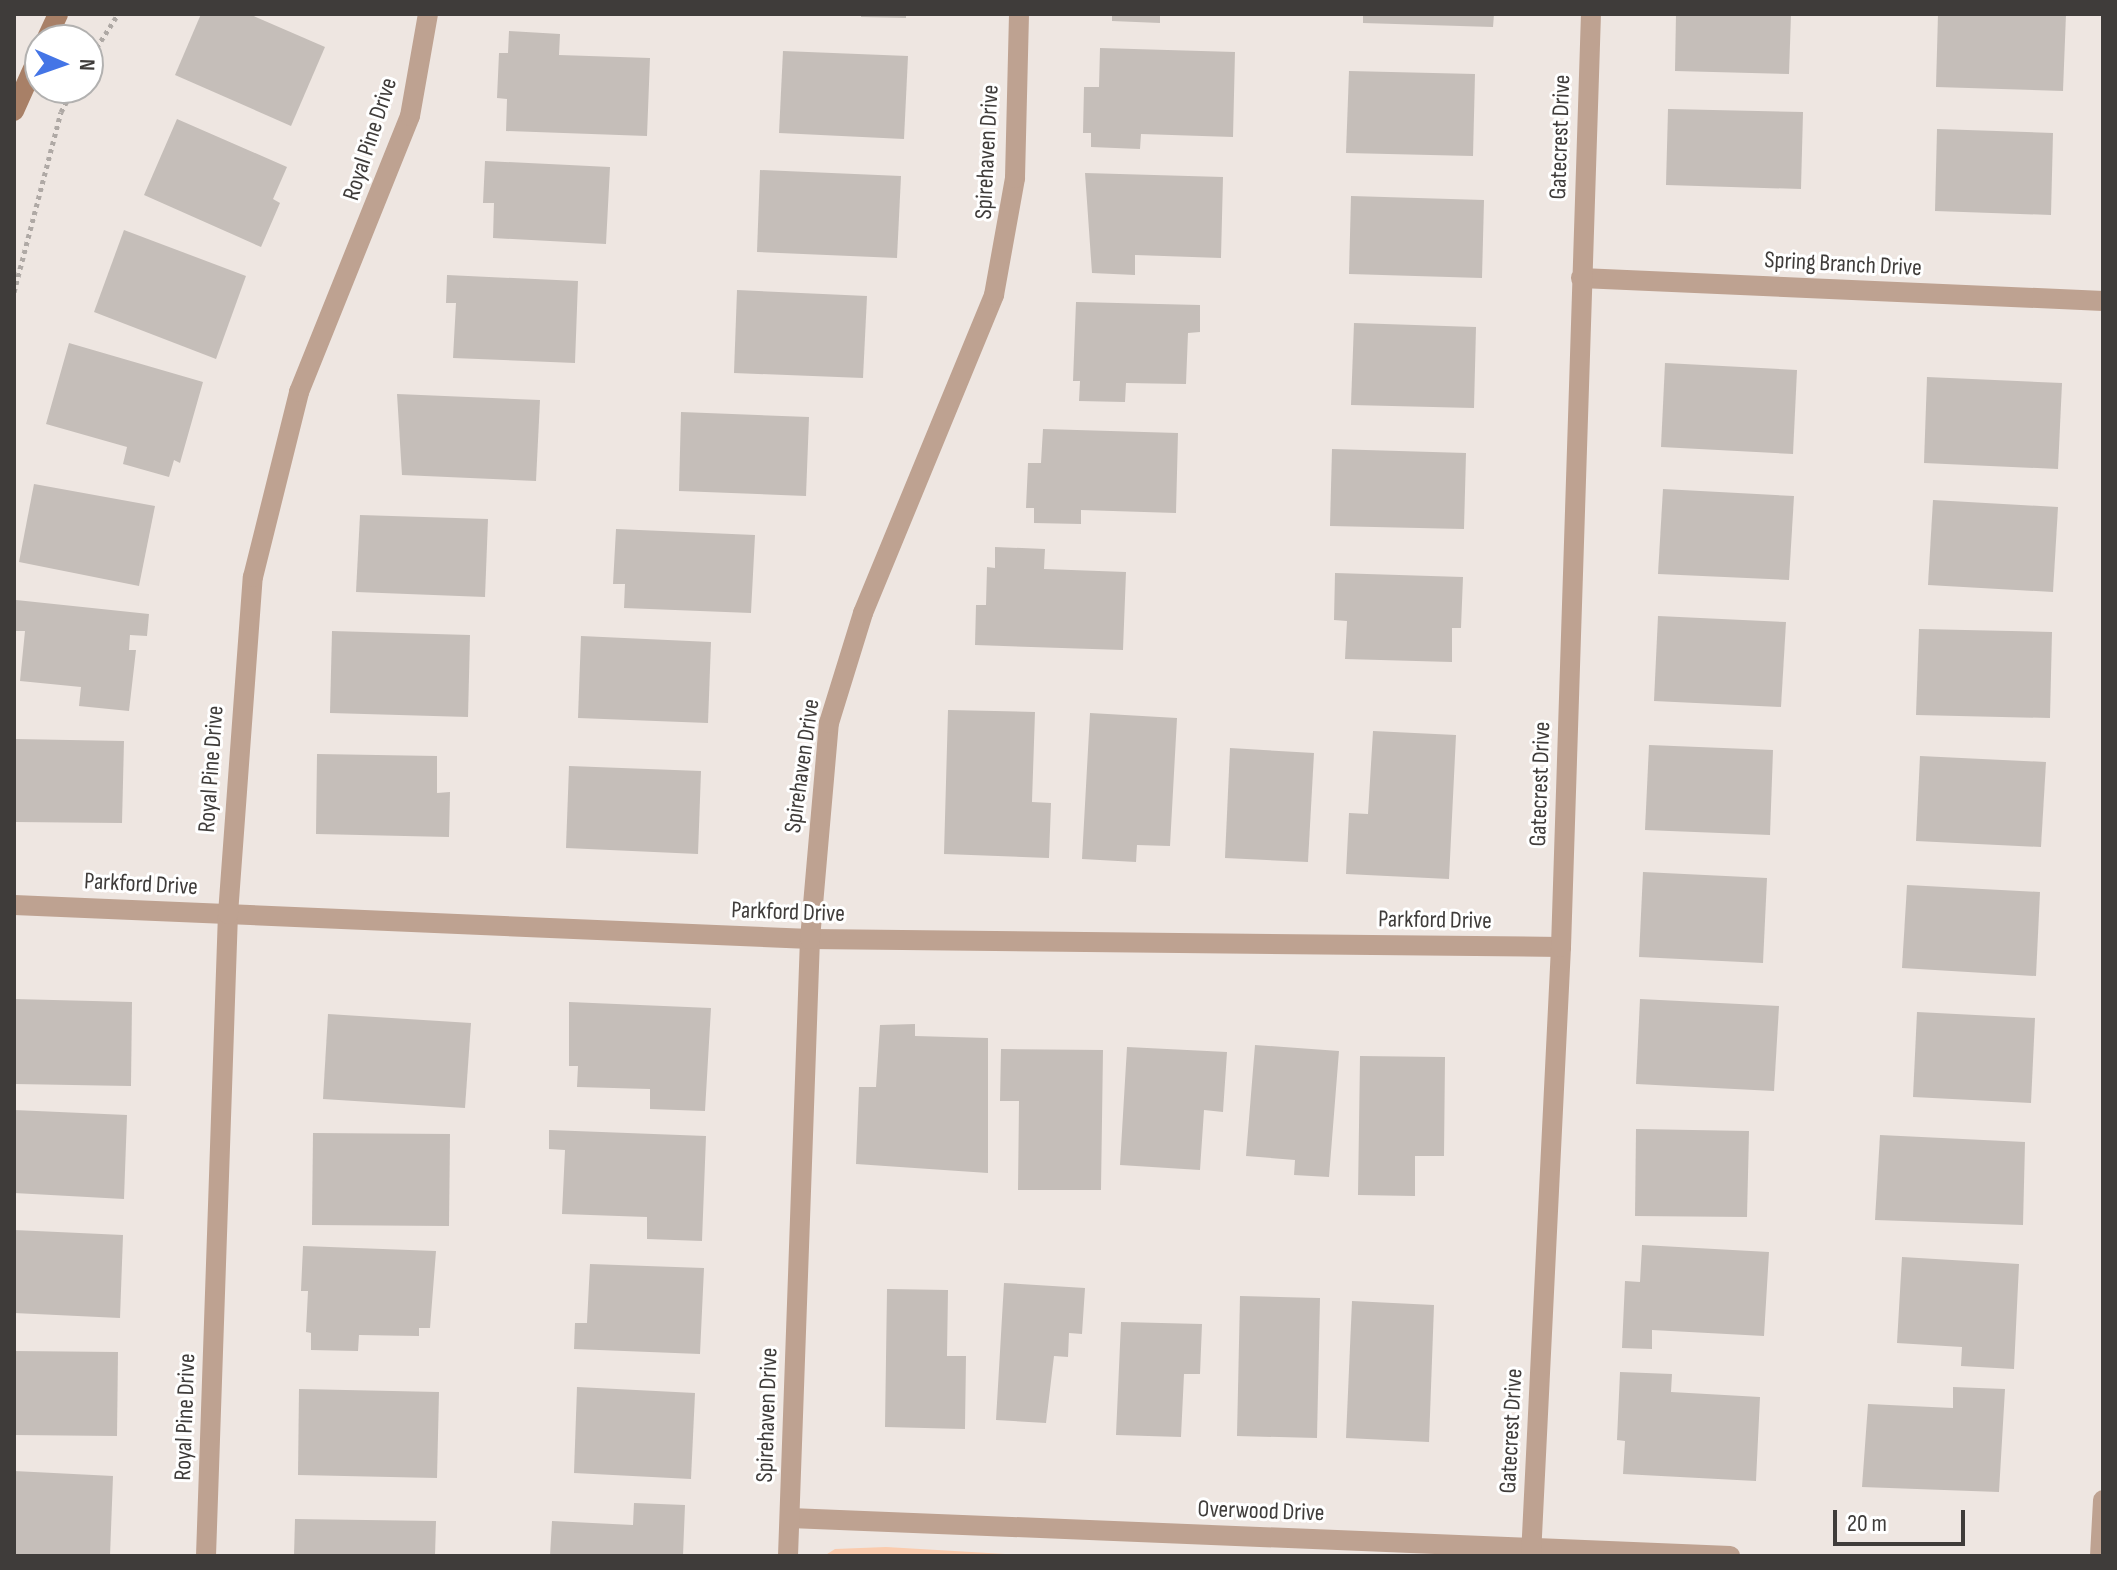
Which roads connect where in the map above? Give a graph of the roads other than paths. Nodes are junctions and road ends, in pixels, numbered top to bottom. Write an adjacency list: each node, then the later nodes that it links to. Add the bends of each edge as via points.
1 (428, 14): 9 (street, Royal Pine Drive, via 410,116 299,392 270,496 253,577)
2 (1019, 14): 10 (street, Spirehaven Drive, via 1015,178 998,279 967,368 863,613 833,710 821,782)
3 (1591, 14): 6 (street, Gatecrest Drive)
4 (24, 89): 5 (street)
5 (14, 111)
6 (1581, 278): 7 (street, Spring Branch Drive); 11 (street, Gatecrest Drive)
7 (2103, 301)
8 (14, 905): 9 (street, Parkford Drive)
9 (228, 914): 10 (street, Parkford Drive); 15 (street, Royal Pine Drive)
10 (810, 939): 11 (street, Parkford Drive); 13 (street, Spirehaven Drive)
11 (1561, 947): 14 (street, Gatecrest Drive)
12 (2103, 1500): 18 (street)
13 (790, 1518): 14 (street, Overwood Drive); 16 (street, Spirehaven Drive)
14 (1531, 1552): 17 (street, Overwood Drive)
15 (206, 1556)
16 (788, 1556)
17 (1730, 1556)
18 (2100, 1556)

